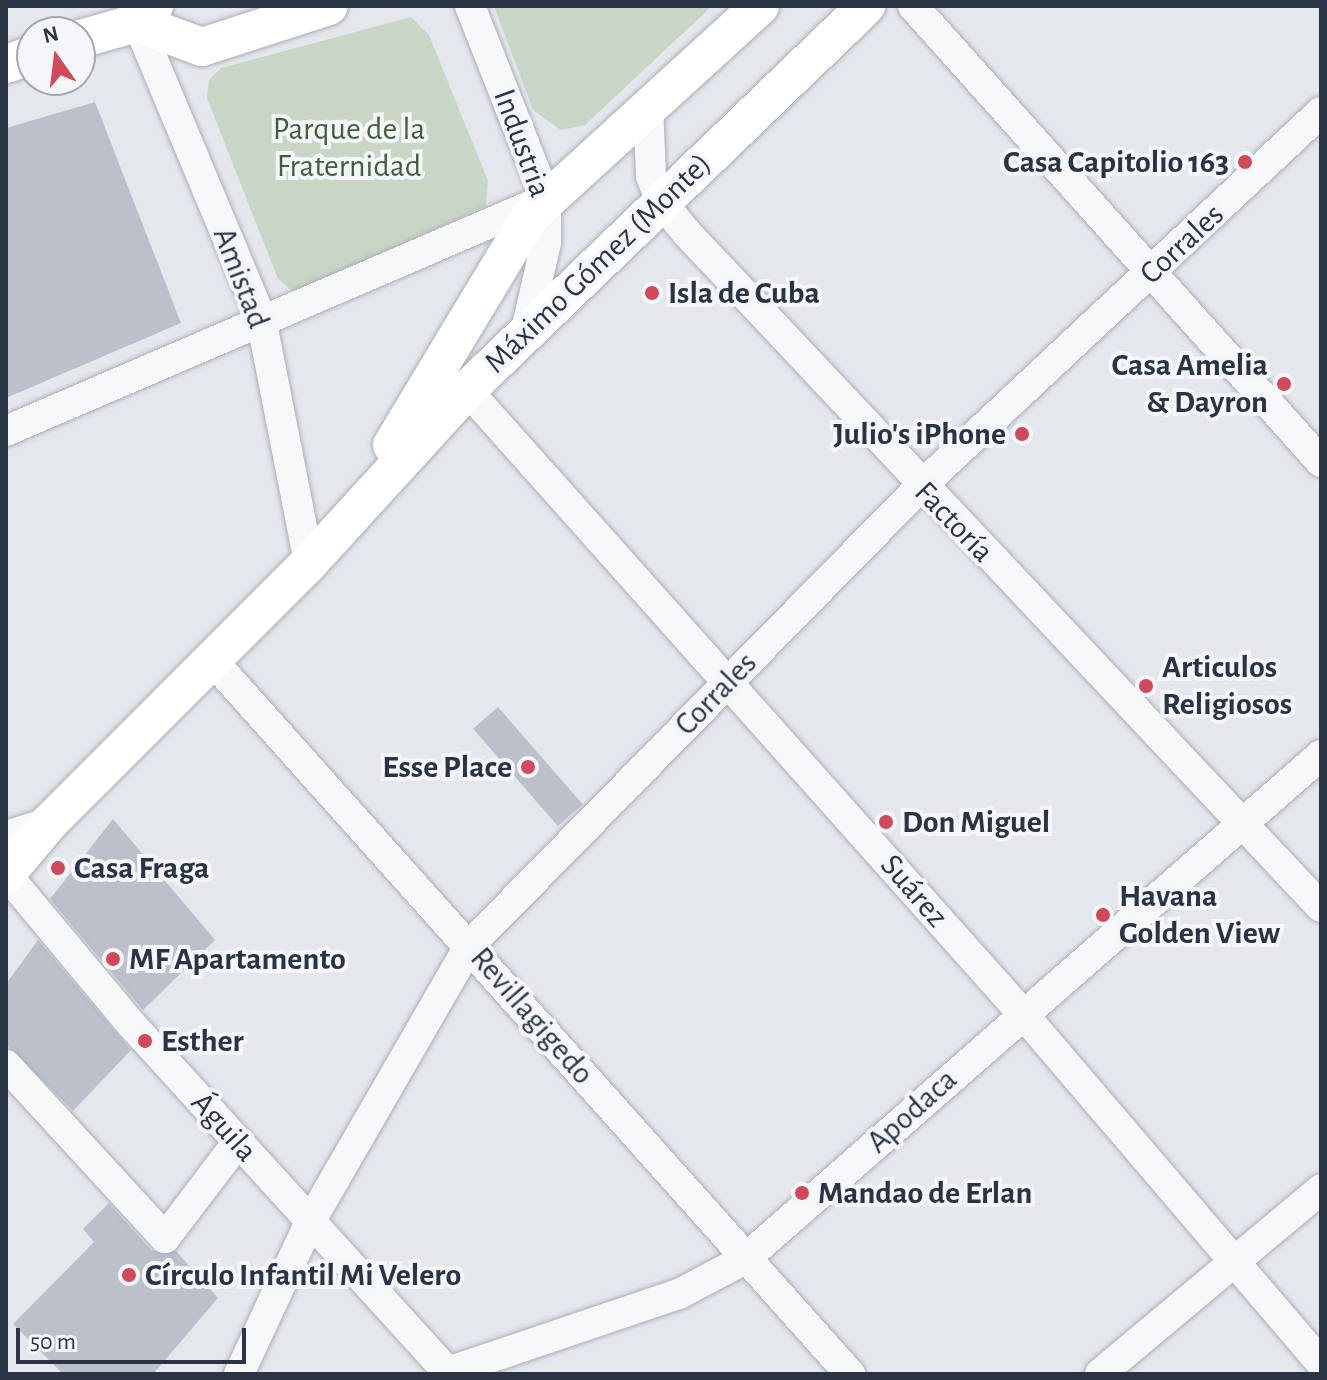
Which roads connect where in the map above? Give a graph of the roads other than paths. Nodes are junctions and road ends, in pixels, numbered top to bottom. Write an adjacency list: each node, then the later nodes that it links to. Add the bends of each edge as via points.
1 (329, 6): 6 (main road, via 202,47)
2 (470, 6): 10 (street, Industria)
3 (760, 6): 8 (main road, Máximo Gómez (Monte))
4 (866, 6): 11 (main road, Máximo Gómez (Monte))
5 (913, 6): 12 (street)
6 (140, 12): 7 (main road); 13 (street, Amistad)
7 (96, 32)
8 (648, 106): 10 (main road, Máximo Gómez (Monte)); 11 (street, Factoría, via 646,149)
9 (1321, 112): 12 (street, Corrales)
10 (546, 199): 13 (street); 14 (street, Industria, via 546,243); 19 (main road, Máximo Gómez (Monte))
11 (661, 202): 14 (main road, Máximo Gómez (Monte)); 18 (street, Factoría)
12 (1150, 275): 17 (street); 18 (street, Corrales)
13 (261, 318): 16 (street); 20 (street, Amistad)
14 (526, 330): 15 (main road, Máximo Gómez (Monte))
15 (467, 390): 19 (main road, Máximo Gómez (Monte)); 22 (street, Suárez)
16 (6, 431)
17 (1321, 462)
18 (920, 487): 22 (street, Corrales); 24 (street, Factoría)
19 (339, 529): 20 (main road, Máximo Gómez (Monte))
20 (309, 563): 21 (main road, Máximo Gómez (Monte))
21 (212, 660): 25 (main road, Máximo Gómez (Monte)); 29 (street, Revillagigedo)
22 (729, 681): 29 (street, Corrales); 30 (street, Suárez)
23 (1321, 755): 24 (street, Apodaca)
24 (1243, 820): 28 (street, Factoría); 30 (street, Apodaca)
25 (50, 822): 26 (street); 27 (main road, Máximo Gómez (Monte))
26 (6, 836)
27 (6, 874): 32 (street, Águila)
28 (1321, 907)
29 (470, 945): 34 (street, Corrales); 35 (street, Revillagigedo)
30 (1022, 1013): 35 (street, Apodaca); 36 (street, Suárez)
31 (6, 1065): 32 (street, via 165,1238)
32 (238, 1142): 34 (street, Águila)
33 (1321, 1189): 36 (street)
34 (310, 1222): 38 (street, Águila); 39 (street, Corrales)
35 (745, 1259): 38 (street, Apodaca, via 679,1294); 40 (street, Revillagigedo)
36 (1232, 1259): 37 (street, Suárez); 41 (street)
37 (1321, 1363)
38 (449, 1373)
39 (239, 1374)
40 (850, 1374)
41 (1100, 1374)

